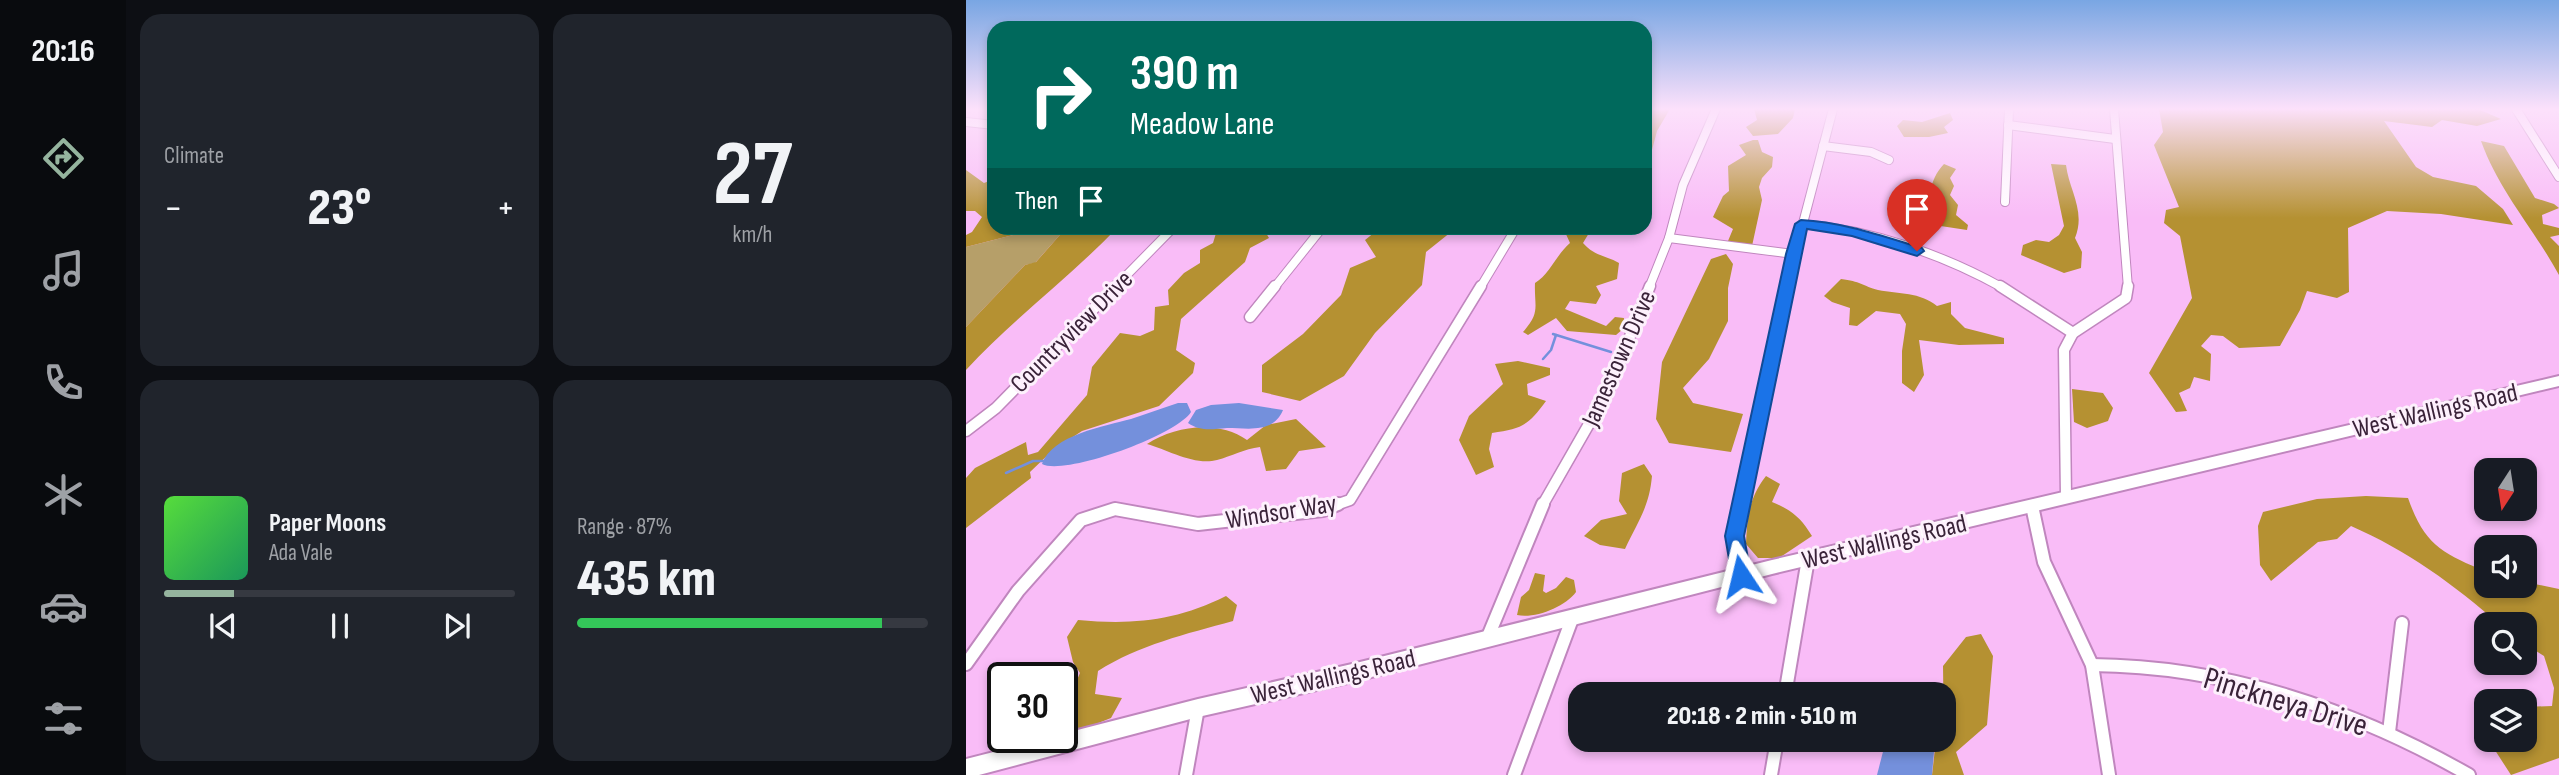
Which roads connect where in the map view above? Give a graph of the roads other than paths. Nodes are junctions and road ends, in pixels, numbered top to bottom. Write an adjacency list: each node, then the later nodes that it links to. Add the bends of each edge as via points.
1 (1700, 145): 13 (street, Jamestown Drive, via 1683,185)
2 (2007, 145): 8 (street)
3 (2116, 145): 16 (street, via 2126,299)
4 (2539, 145): 7 (street)
5 (1823, 146): 6 (street, via 1871,152); 9 (street)
6 (1889, 160)
7 (2559, 177)
8 (2005, 202)
9 (1801, 224): 14 (street); 16 (street, via 1855,232 1956,265 1993,282)
10 (1166, 235): 18 (street, Countryview Drive, via 996,408)
11 (1316, 235): 15 (street)
12 (1512, 235): 26 (street, Windsor Way, via 1350,500 1323,510 1198,524 1115,509 1081,520 1018,591)
13 (1669, 238): 14 (street); 25 (street, Jamestown Drive, via 1609,390 1544,501)
14 (1793, 254): 22 (street, via 1735,536)
15 (1251, 317)
16 (2073, 333): 19 (street, via 2064,350)
17 (2559, 381): 19 (street, West Wallings Road)
18 (966, 431)
19 (2066, 496): 20 (street, West Wallings Road)
20 (2032, 506): 21 (street, West Wallings Road); 27 (street, via 2044,562)
21 (1808, 559): 22 (street, West Wallings Road); 28 (street)
22 (1741, 576): 23 (street, West Wallings Road)
23 (1572, 619): 25 (street, West Wallings Road); 34 (street)
24 (2402, 623): 30 (street)
25 (1488, 639): 29 (street, West Wallings Road)
26 (966, 664)
27 (2092, 665): 30 (street, Pinckneya Drive, via 2120,663 2196,673 2285,695); 36 (street)
28 (1787, 682)
29 (1198, 708): 32 (street, West Wallings Road); 33 (street)
30 (2389, 732): 37 (street, Pinckneya Drive)
31 (1775, 752): 35 (street)
32 (966, 769)
33 (1186, 775)
34 (1514, 775)
35 (1770, 775)
36 (2109, 775)
37 (2469, 775)

